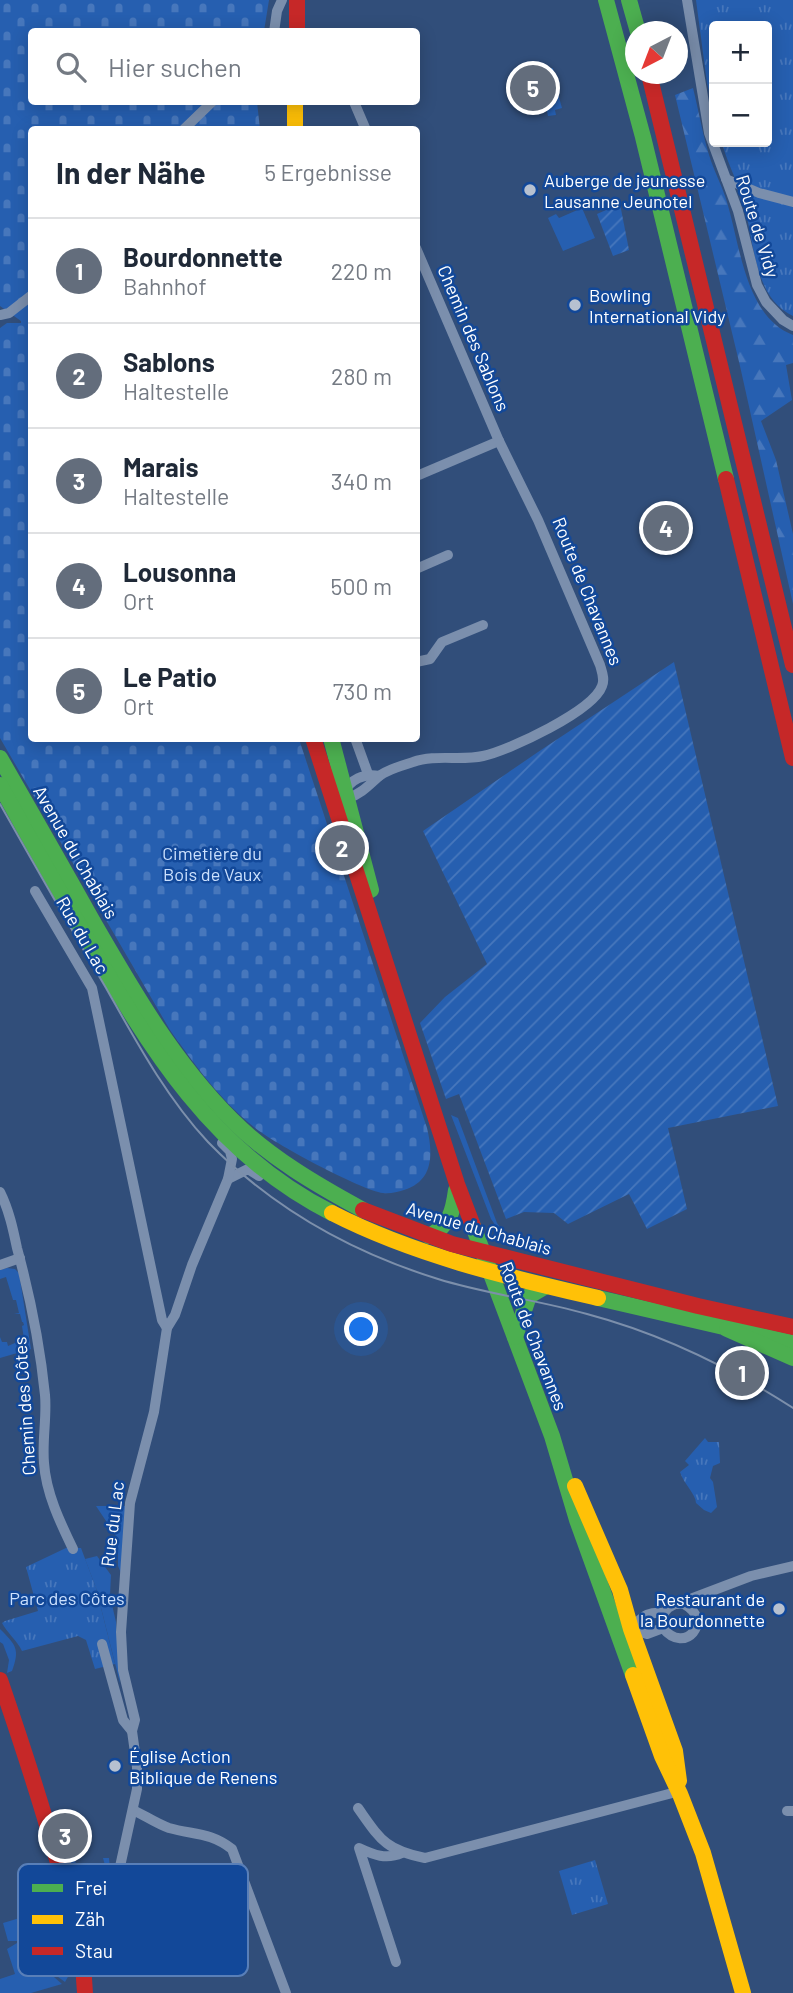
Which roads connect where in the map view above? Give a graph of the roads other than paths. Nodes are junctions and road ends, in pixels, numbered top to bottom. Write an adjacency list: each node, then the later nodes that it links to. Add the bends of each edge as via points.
1 (282, 0): 7 (street)
2 (297, 0): 8 (main road)
3 (606, 0): 34 (main road)
4 (629, 0): 6 (main road)
5 (687, 0): 16 (street, Route de Vidy, via 709,133)
6 (635, 21)
7 (275, 28)
8 (297, 28)
9 (651, 84): 28 (main road)
10 (209, 105): 13 (street)
11 (295, 105): 14 (main road)
12 (355, 105): 15 (street)
13 (187, 126)
14 (295, 126)
15 (364, 126)
16 (726, 179): 17 (street); 21 (street, Route de Vidy, via 757,285 766,302)
17 (793, 202)
18 (420, 257): 22 (street, Chemin des Sablons)
19 (28, 299): 20 (street)
20 (0, 315)
21 (793, 326)
22 (499, 441): 23 (street); 35 (street, Route de Chavannes, via 600,665 602,688 581,708 516,746 480,757 416,761)
23 (420, 473)
24 (448, 555): 25 (street)
25 (420, 567)
26 (482, 625): 27 (street, via 442,642 430,659)
27 (420, 661)
28 (793, 665)
29 (314, 742): 38 (main road, Route de Chavannes)
30 (322, 742): 37 (street, Route de Chavannes, via 336,786)
31 (332, 742): 37 (main road, Route de Chavannes)
32 (357, 742): 35 (street)
33 (0, 758): 45 (main road, Avenue du Chablais, via 143,1008 213,1100 264,1148 328,1191)
34 (793, 758)
35 (374, 775): 37 (street, Route de Chavannes)
36 (0, 785): 40 (main road, Avenue du Chablais, via 111,980)
37 (350, 790): 38 (main road, Route de Chavannes)
38 (361, 867): 42 (main road, Route de Chavannes, via 376,931)
39 (35, 891): 52 (street, Rue du Lac, via 92,989)
40 (172, 1076): 41 (street, Rue du Lac, via 190,1110 230,1151); 44 (main road, Avenue du Chablais, via 220,1131)
41 (228, 1179): 44 (street, via 248,1169 277,1190); 52 (street, Rue du Lac)
42 (457, 1184): 45 (main road, via 453,1217); 46 (main road, Route de Chavannes)
43 (0, 1192): 47 (street, Chemin des Côtes)
44 (298, 1195): 49 (main road, Avenue du Chablais, via 378,1236)
45 (429, 1236): 46 (main road, Avenue du Chablais)
46 (481, 1252): 49 (main road, Route de Chavannes); 51 (main road, Avenue du Chablais)
47 (20, 1258): 48 (street); 57 (street, Chemin des Côtes, via 39,1346 45,1404 44,1466 54,1506)
48 (0, 1265)
49 (490, 1272): 50 (main road, Avenue du Chablais); 54 (main road, Route de Chavannes)
50 (546, 1286): 53 (main road, Avenue du Chablais); 54 (main road, via 529,1296)
51 (793, 1327)
52 (167, 1328): 65 (street, Rue du Lac, via 154,1412 130,1503 121,1632 125,1682 135,1720)
53 (727, 1329): 55 (main road, Avenue du Chablais); 56 (main road)
54 (515, 1336): 62 (main road, Route de Chavannes, via 577,1520)
55 (793, 1343)
56 (793, 1358)
57 (73, 1549)
58 (793, 1566): 59 (street, via 751,1576)
59 (684, 1604): 60 (street, via 675,1604); 61 (street, via 695,1614 696,1629 678,1639)
60 (664, 1614): 61 (street); 62 (street, via 640,1617)
61 (663, 1628): 62 (street, via 647,1634)
62 (625, 1631): 66 (main road, Route de Chavannes, via 662,1756)
63 (102, 1644): 65 (street, via 124,1720)
64 (0, 1681): 70 (main road)
65 (132, 1731): 68 (street, Rue du Lac, via 137,1766)
66 (680, 1791): 69 (street, via 438,1856); 76 (main road, Route de Chavannes)
67 (358, 1808): 69 (street, via 380,1840)
68 (133, 1810): 71 (street, Rue du Lac); 72 (street, via 167,1827 215,1838 232,1849)
69 (402, 1853): 74 (street, via 378,1856 359,1848)
70 (58, 1864)
71 (121, 1864)
72 (238, 1864)
73 (248, 1892): 75 (street)
74 (396, 1962)
75 (286, 1993)
76 (743, 1993)

